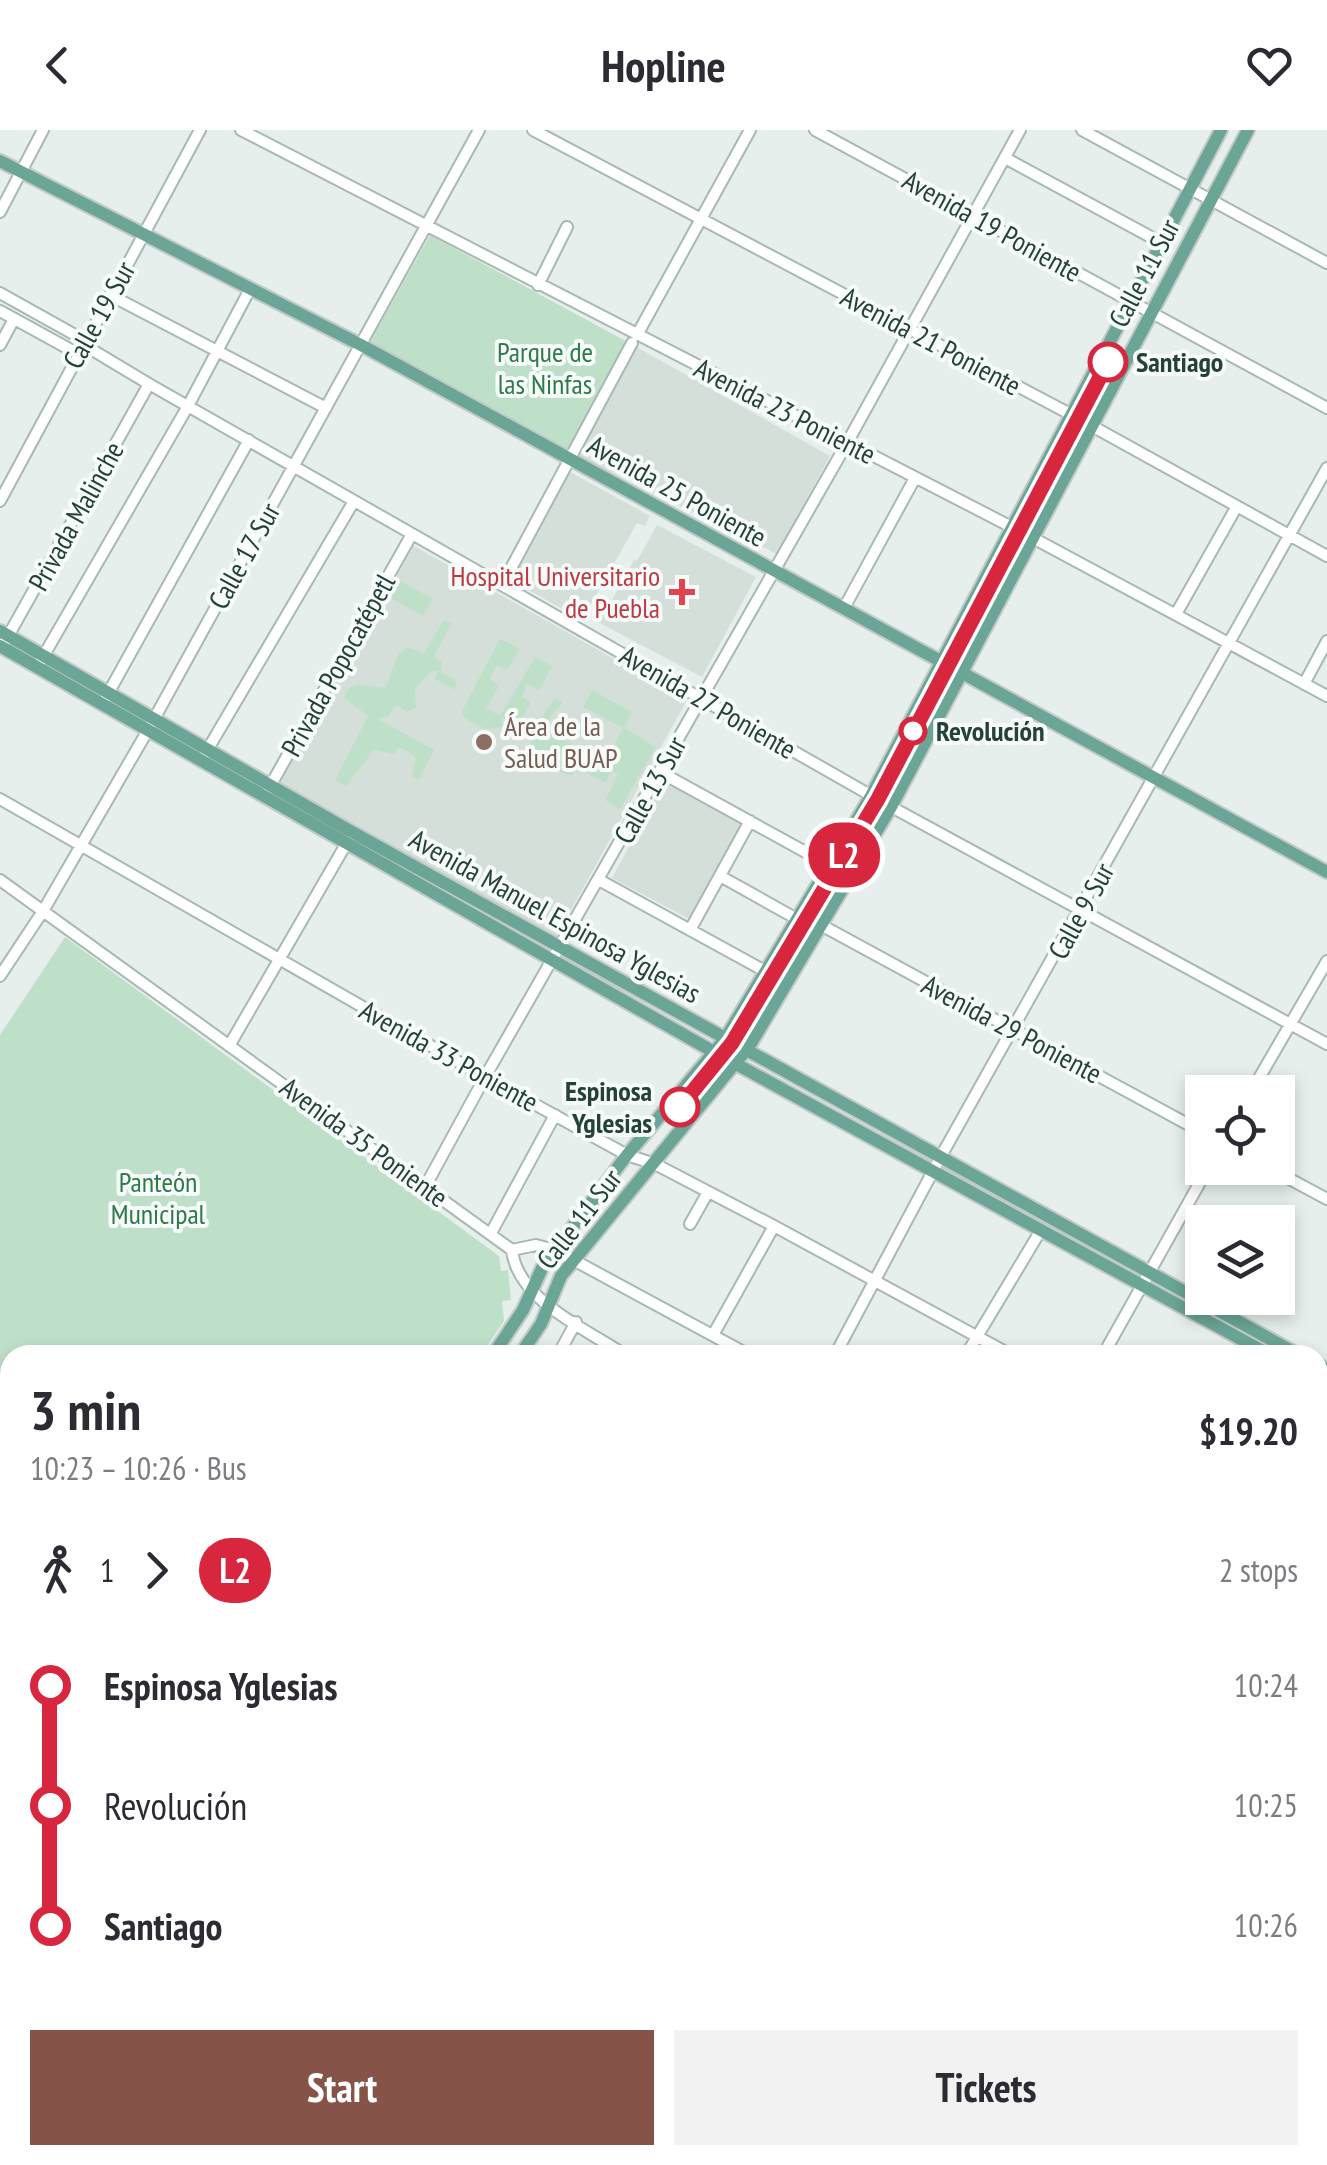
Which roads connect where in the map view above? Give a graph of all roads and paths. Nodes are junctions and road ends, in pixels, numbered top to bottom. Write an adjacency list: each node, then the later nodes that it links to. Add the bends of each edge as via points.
1 (43, 130): 14 (street)
2 (200, 130): 22 (street, Calle 19 Sur)
3 (240, 130): 20 (street, Avenida 23 Poniente)
4 (479, 130): 20 (street, Calle 17 Sur)
5 (533, 130): 19 (street, Avenida 21 Poniente)
6 (750, 130): 19 (street)
7 (815, 130): 18 (street, Avenida 19 Poniente)
8 (1020, 130): 12 (street, Calle 13 Sur)
9 (1082, 130): 15 (street)
10 (1221, 130): 15 (main road, Calle 11 Sur)
11 (1248, 130): 16 (main road, Calle 11 Sur)
12 (1004, 158): 18 (street, Calle 13 Sur); 23 (street)
13 (0, 161): 14 (main road, Avenida 25 Poniente)
14 (21, 172): 17 (street); 22 (main road, Avenida 25 Poniente)
15 (1190, 190): 16 (street); 23 (main road, Calle 11 Sur)
16 (1210, 201): 24 (street); 31 (main road, Calle 11 Sur)
17 (0, 212)
18 (972, 215): 29 (street, Avenida 19 Poniente); 33 (street, Calle 13 Sur)
19 (701, 219): 33 (street, Avenida 21 Poniente); 34 (street)
20 (427, 226): 25 (street, Avenida 23 Poniente); 37 (street, Calle 17 Sur)
21 (567, 227): 25 (street)
22 (144, 234): 26 (main road, Avenida 25 Poniente); 28 (street, Calle 19 Sur)
23 (1162, 243): 29 (main road, Calle 11 Sur)
24 (1327, 263)
25 (538, 285): 34 (street, Avenida 23 Poniente)
26 (250, 289): 37 (main road, Avenida 25 Poniente); 39 (street)
27 (0, 293): 35 (street, Avenida 27 Poniente)
28 (110, 295): 35 (street, Calle 19 Sur); 39 (street)
29 (1131, 302): 31 (street, Avenida 19 Poniente); 45 (main road, Calle 11 Sur)
30 (0, 311): 32 (street)
31 (1152, 313): 44 (street, Avenida 19 Poniente); 46 (main road, Calle 11 Sur)
32 (14, 320): 36 (street); 40 (street)
33 (910, 330): 45 (street, Avenida 21 Poniente); 48 (street, Calle 13 Sur)
34 (634, 339): 48 (street, Avenida 23 Poniente); 49 (street)
35 (85, 341): 38 (street, Avenida 27 Poniente); 40 (street, Calle 19 Sur)
36 (0, 345)
37 (361, 346): 43 (street, Calle 17 Sur); 49 (main road, Avenida 25 Poniente)
38 (94, 351): 40 (street); 41 (street, Avenida 27 Poniente)
39 (218, 351): 42 (street); 43 (street)
40 (78, 353): 54 (street, Calle 19 Sur)
41 (149, 384): 42 (street, Avenida 27 Poniente); 65 (street, Privada Malinche)
42 (188, 406): 47 (street, Avenida 27 Poniente); 68 (street)
43 (326, 408): 50 (street, Calle 17 Sur)
44 (1327, 408)
45 (1072, 415): 46 (street, Avenida 21 Poniente); 56 (main road, Calle 11 Sur)
46 (1092, 426): 55 (street, Avenida 21 Poniente); 59 (main road, Calle 11 Sur)
47 (248, 440): 50 (street, Avenida 27 Poniente); 73 (street)
48 (847, 443): 52 (street, Avenida 23 Poniente); 61 (street, Calle 13 Sur)
49 (568, 460): 61 (main road, Avenida 25 Poniente); 62 (street)
50 (294, 466): 53 (street, Avenida 27 Poniente); 75 (street, Calle 17 Sur)
51 (1327, 468): 58 (street, Calle 9 Sur)
52 (914, 478): 56 (street, Avenida 23 Poniente); 63 (street)
53 (354, 500): 57 (street, Avenida 27 Poniente); 76 (street)
54 (0, 501)
55 (1237, 506): 58 (street, Avenida 21 Poniente); 64 (street)
56 (1012, 528): 59 (street, Avenida 23 Poniente); 69 (main road, Calle 11 Sur)
57 (412, 534): 62 (street, Avenida 27 Poniente); 79 (street, Privada Popocatépetl)
58 (1290, 536): 60 (street, Avenida 21 Poniente); 67 (street, Calle 9 Sur)
59 (1033, 538): 64 (street, Avenida 23 Poniente); 70 (main road, Calle 11 Sur)
60 (1327, 556)
61 (774, 572): 63 (main road, Avenida 25 Poniente); 74 (street, Calle 13 Sur)
62 (502, 585): 74 (street, Avenida 27 Poniente)
63 (844, 608): 69 (main road, Avenida 25 Poniente)
64 (1176, 614): 67 (street, Avenida 23 Poniente)
65 (3, 640): 68 (main road, Avenida Manuel Espinosa Yglesias)
66 (1327, 640): 71 (street)
67 (1230, 644): 71 (street, Avenida 23 Poniente); 78 (street, Calle 9 Sur)
68 (41, 662): 73 (main road, Avenida Manuel Espinosa Yglesias)
69 (941, 664): 70 (main road, Avenida 25 Poniente); 80 (main road, Calle 11 Sur)
70 (961, 674): 78 (main road, Avenida 25 Poniente); 82 (main road, Calle 11 Sur)
71 (1304, 684): 72 (street, Avenida 23 Poniente)
72 (1327, 696)
73 (106, 698): 75 (main road, Avenida Manuel Espinosa Yglesias)
74 (702, 699): 77 (street, Calle 13 Sur); 80 (street, Avenida 27 Poniente)
75 (151, 724): 76 (main road, Avenida Manuel Espinosa Yglesias); 85 (street, Calle 17 Sur)
76 (205, 754): 79 (main road, Avenida Manuel Espinosa Yglesias)
77 (660, 772): 83 (street); 90 (street, Calle 13 Sur)
78 (1154, 780): 87 (main road, Avenida 25 Poniente); 91 (street, Calle 9 Sur)
79 (268, 791): 84 (main road, Avenida Manuel Espinosa Yglesias)
80 (871, 796): 82 (street, Avenida 27 Poniente); 86 (main road, Calle 11 Sur)
81 (0, 799): 85 (street, Avenida 33 Poniente)
82 (891, 807): 91 (street, Avenida 27 Poniente); 94 (main road, Calle 11 Sur)
83 (750, 821): 86 (street); 88 (street)
84 (349, 839): 96 (main road, Avenida Manuel Espinosa Yglesias); 97 (street); 98 (main road, Avenida Manuel Espinosa Yglesias)
85 (82, 845): 92 (street, Calle 17 Sur); 97 (street, Avenida 33 Poniente)
86 (830, 865): 93 (main road, Calle 11 Sur)
87 (1327, 872)
88 (720, 876): 93 (street); 95 (street)
89 (0, 880): 92 (street, Avenida 35 Poniente)
90 (599, 880): 95 (street); 96 (street, Calle 13 Sur)
91 (1082, 910): 102 (street, Avenida 27 Poniente); 103 (street, Calle 9 Sur)
92 (43, 911): 101 (street, Calle 17 Sur); 106 (street, Avenida 35 Poniente)
93 (797, 919): 100 (main road, Calle 11 Sur)
94 (821, 925): 103 (street, Avenida 29 Poniente); 108 (main road, Calle 11 Sur)
95 (690, 930): 100 (street)
96 (561, 947): 98 (street, Calle 13 Sur); 104 (main road, Avenida Manuel Espinosa Yglesias)
97 (280, 960): 106 (street); 111 (street, Avenida 33 Poniente)
98 (554, 960): 107 (main road, Avenida Manuel Espinosa Yglesias); 111 (street, Calle 13 Sur)
99 (1327, 962): 102 (street)
100 (766, 971): 104 (main road, Calle 11 Sur)
101 (0, 976)
102 (1292, 1024): 105 (street, Avenida 27 Poniente); 110 (street)
103 (1014, 1030): 113 (street, Avenida 29 Poniente); 116 (street, Calle 9 Sur)
104 (725, 1039): 107 (main road, Calle 11 Sur); 108 (main road, Avenida Manuel Espinosa Yglesias)
105 (1327, 1044)
106 (229, 1046): 119 (street, Avenida 35 Poniente)
107 (714, 1052): 109 (main road, Avenida Manuel Espinosa Yglesias); 114 (main road, Calle 11 Sur)
108 (746, 1052): 109 (main road, Calle 11 Sur); 116 (main road, Avenida Manuel Espinosa Yglesias)
109 (736, 1064): 115 (main road, Calle 11 Sur); 116 (main road, Avenida Manuel Espinosa Yglesias)
110 (1261, 1075)
111 (484, 1077): 112 (street, Avenida 33 Poniente); 119 (street, Calle 13 Sur)
112 (554, 1115): 114 (street, Avenida 33 Poniente); 125 (street)
113 (1185, 1123)
114 (627, 1155): 115 (street, Avenida 33 Poniente); 128 (main road, Calle 11 Sur)
115 (656, 1164): 120 (street, Avenida 33 Poniente); 126 (main road, Calle 11 Sur)
116 (936, 1164): 124 (main road, Avenida Manuel Espinosa Yglesias); 131 (main road, Avenida Manuel Espinosa Yglesias); 132 (street, Calle 9 Sur)
117 (1295, 1182): 121 (street)
118 (1198, 1185): 131 (street)
119 (425, 1187): 125 (street, Avenida 35 Poniente)
120 (708, 1192): 122 (street); 123 (street, Avenida 33 Poniente)
121 (1327, 1199)
122 (690, 1224)
123 (774, 1226): 132 (street, Avenida 33 Poniente); 136 (street)
124 (1041, 1230): 131 (main road, Avenida Manuel Espinosa Yglesias); 137 (street)
125 (491, 1232): 127 (street, Avenida 35 Poniente)
126 (588, 1243): 129 (main road, Calle 11 Sur); 130 (main road)
127 (512, 1250): 128 (street); 133 (street)
128 (555, 1250): 129 (street); 133 (main road, Calle 11 Sur)
129 (573, 1260): 130 (street); 134 (main road, Calle 11 Sur)
130 (586, 1267): 136 (street)
131 (1145, 1279): 146 (street); 147 (main road, Avenida Manuel Espinosa Yglesias); 148 (main road, Avenida Manuel Espinosa Yglesias)
132 (877, 1281): 137 (street, Avenida 33 Poniente); 143 (street, Calle 9 Sur)
133 (531, 1292): 134 (street); 138 (main road, Calle 11 Sur)
134 (549, 1306): 135 (street); 139 (main road, Calle 11 Sur)
135 (576, 1322): 140 (street); 141 (street)
136 (712, 1334): 142 (street)
137 (976, 1337): 144 (street); 145 (street, Avenida 33 Poniente)
138 (499, 1345)
139 (527, 1345)
140 (563, 1345)
141 (610, 1345)
142 (731, 1345)
143 (841, 1345)
144 (972, 1345)
145 (992, 1345)
146 (1108, 1345)
147 (1243, 1345)
148 (1279, 1345)

